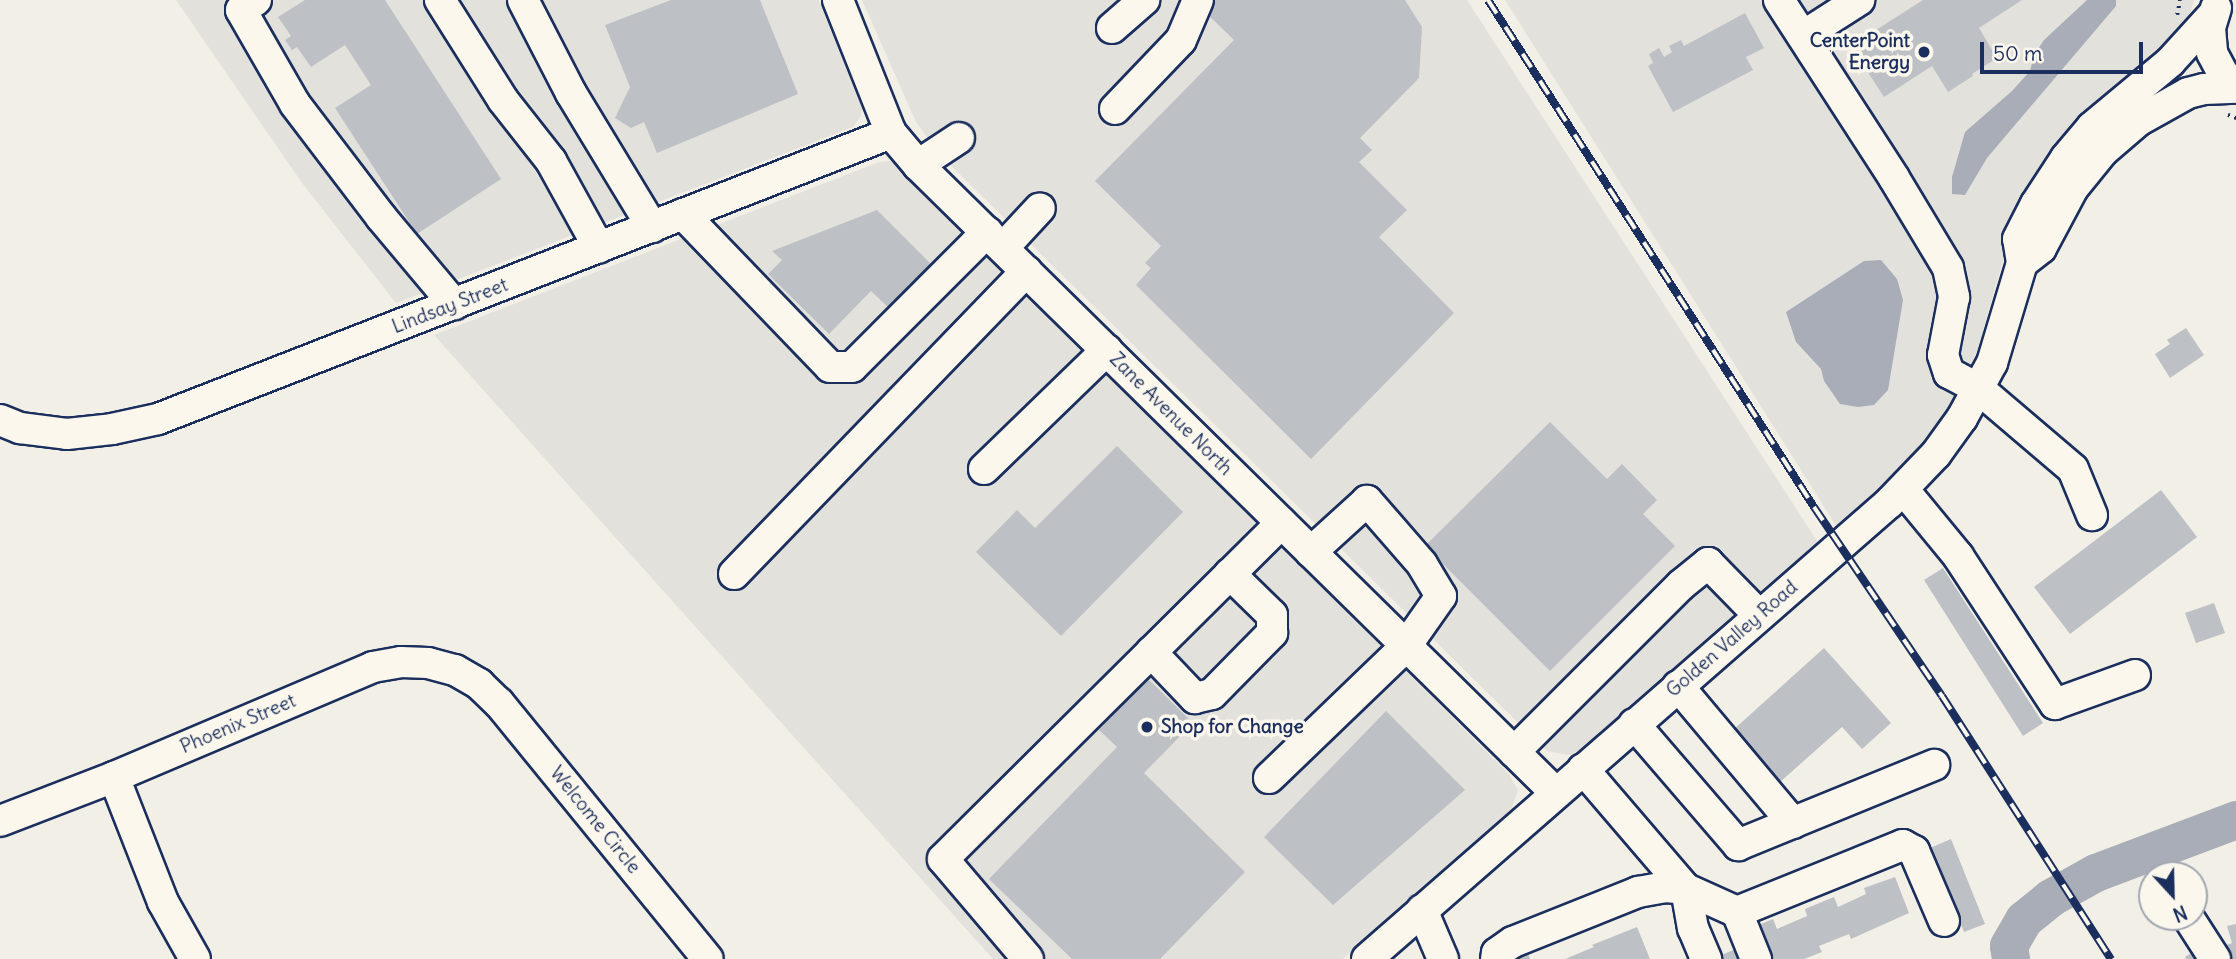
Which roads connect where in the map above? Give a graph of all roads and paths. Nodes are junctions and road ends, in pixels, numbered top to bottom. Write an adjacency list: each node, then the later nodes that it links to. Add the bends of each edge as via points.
1 (256, 0): 24 (street, via 241,10 295,104)
2 (440, 0): 21 (street, via 503,100 551,161)
3 (523, 0): 19 (street, via 571,93)
4 (838, 0): 14 (street, Zane Avenue North)
5 (1144, 0): 10 (street)
6 (1198, 0): 13 (street, via 1181,40)
7 (1779, 0): 11 (street)
8 (1859, 0): 11 (street)
9 (2215, 8): 12 (street, via 2210,28 2212,53); 22 (street, Golden Valley Road, via 2170,62 2092,127 2066,158 2018,239)
10 (1112, 27)
11 (1803, 36): 26 (street, via 1948,268 1954,297 1943,355 1949,373)
12 (2236, 86): 22 (street, Golden Valley Road, via 2188,93 2138,121 2103,151 2073,188 2041,248)
13 (1115, 109)
14 (891, 133): 16 (street, Zane Avenue North); 18 (street, Lindsay Street)
15 (959, 138): 16 (street)
16 (918, 164): 20 (street, Zane Avenue North)
17 (1040, 208): 20 (street)
18 (683, 215): 19 (street, Lindsay Street); 20 (street, via 830,367 852,367)
19 (652, 227): 21 (street, Lindsay Street)
20 (995, 240): 23 (street, Zane Avenue North)
21 (599, 247): 24 (street, Lindsay Street)
22 (2022, 264): 26 (street, Golden Valley Road, via 1992,363)
23 (1027, 271): 25 (street, Zane Avenue North); 34 (street)
24 (454, 304): 27 (street, Lindsay Street, via 158,419 67,434 20,428)
25 (1107, 350): 28 (street); 31 (street, Zane Avenue North)
26 (1979, 389): 29 (street, Golden Valley Road, via 1936,454); 30 (street, via 2073,469)
27 (0, 420)
28 (984, 470)
29 (1903, 489): 35 (street, Golden Valley Road); 38 (street, via 1958,556 2055,705)
30 (2092, 515)
31 (1282, 523): 32 (street, Zane Avenue North); 33 (street)
32 (1311, 552): 36 (street, Zane Avenue North); 36 (street, via 1367,501 1422,564 1441,596)
33 (1230, 573): 37 (street); 37 (street, via 1272,614 1272,633 1212,694 1195,698)
34 (734, 575)
35 (1759, 615): 40 (street, Golden Valley Road); 42 (street, via 1708,563)
36 (1406, 646): 42 (street, Zane Avenue North); 46 (street)
37 (1151, 652): 57 (street, via 943,859)
38 (2135, 675)
39 (479, 684): 45 (street, Phoenix Street, via 455,670 428,663 373,667); 56 (street, Welcome Circle)
40 (1678, 686): 41 (street, Golden Valley Road); 49 (street)
41 (1634, 724): 44 (street, Golden Valley Road); 49 (street, via 1738,845)
42 (1514, 752): 47 (street, Zane Avenue North)
43 (1934, 765): 49 (street)
44 (1583, 769): 47 (street, Golden Valley Road); 50 (street)
45 (114, 777): 48 (street, Phoenix Street); 55 (street, via 163,902)
46 (1269, 778)
47 (1556, 793): 51 (street, Golden Valley Road)
48 (0, 821)
49 (1793, 822)
50 (1686, 889): 52 (street); 60 (street, via 1638,892 1513,942 1497,953); 61 (street, via 1693,928)
51 (1422, 911): 58 (street, Golden Valley Road); 59 (street)
52 (1737, 912): 53 (street, via 1903,845 1914,851); 62 (street)
53 (1944, 920)
54 (2197, 931): 63 (street)
55 (195, 959)
56 (708, 959)
57 (1028, 959)
58 (1367, 959)
59 (1443, 959)
60 (1496, 959)
61 (1706, 959)
62 (1756, 959)
63 (2215, 959)

